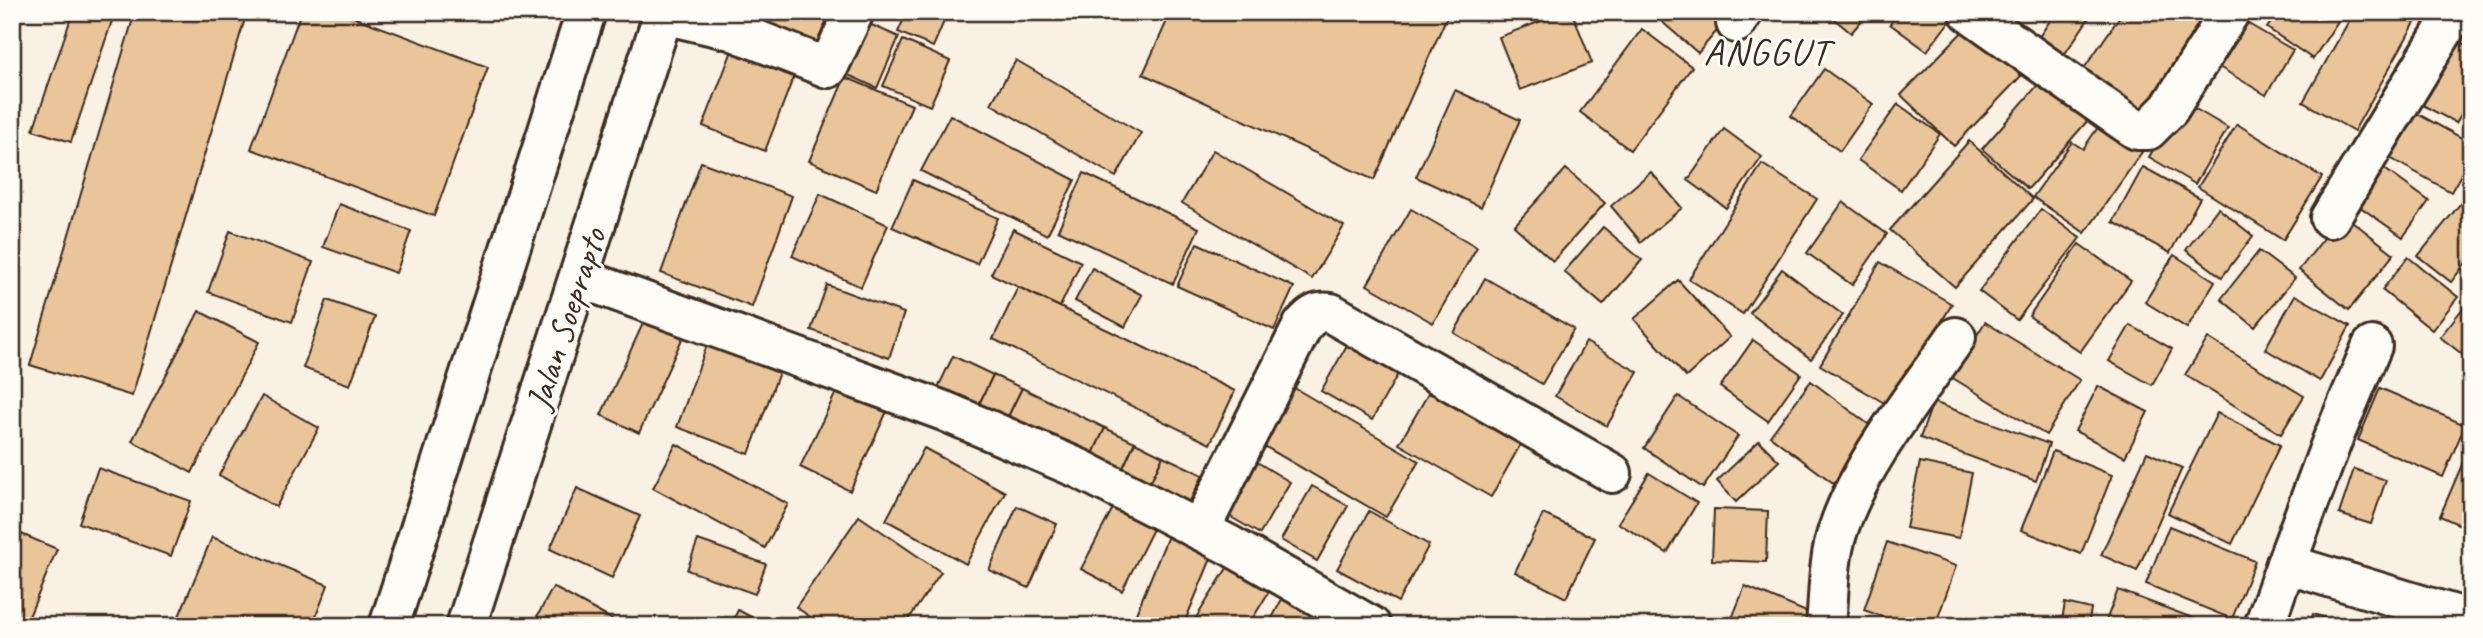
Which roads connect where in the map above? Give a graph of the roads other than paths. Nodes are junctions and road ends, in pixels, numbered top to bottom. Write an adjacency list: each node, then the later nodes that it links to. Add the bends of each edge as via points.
1 (586, 12): 15 (street)
2 (854, 12): 6 (street, via 828,68 731,30)
3 (1969, 12): 4 (street, via 2137,130 2148,130 2159,122)
4 (2230, 12)
5 (2455, 12): 7 (street)
6 (664, 13): 8 (street, Jalan Soeprapto)
7 (2330, 218)
8 (580, 278): 12 (street, via 944,411 1080,469); 16 (street, Jalan Soeprapto)
9 (1956, 337): 18 (street, via 1870,462 1852,496 1832,555)
10 (2372, 346): 13 (street)
11 (1612, 473): 12 (street, via 1331,313 1320,311 1303,325)
12 (1200, 530): 17 (street)
13 (2286, 564): 14 (street); 19 (street)
14 (2471, 620)
15 (389, 626)
16 (466, 626)
17 (1371, 626)
18 (1826, 626)
19 (2264, 626)

